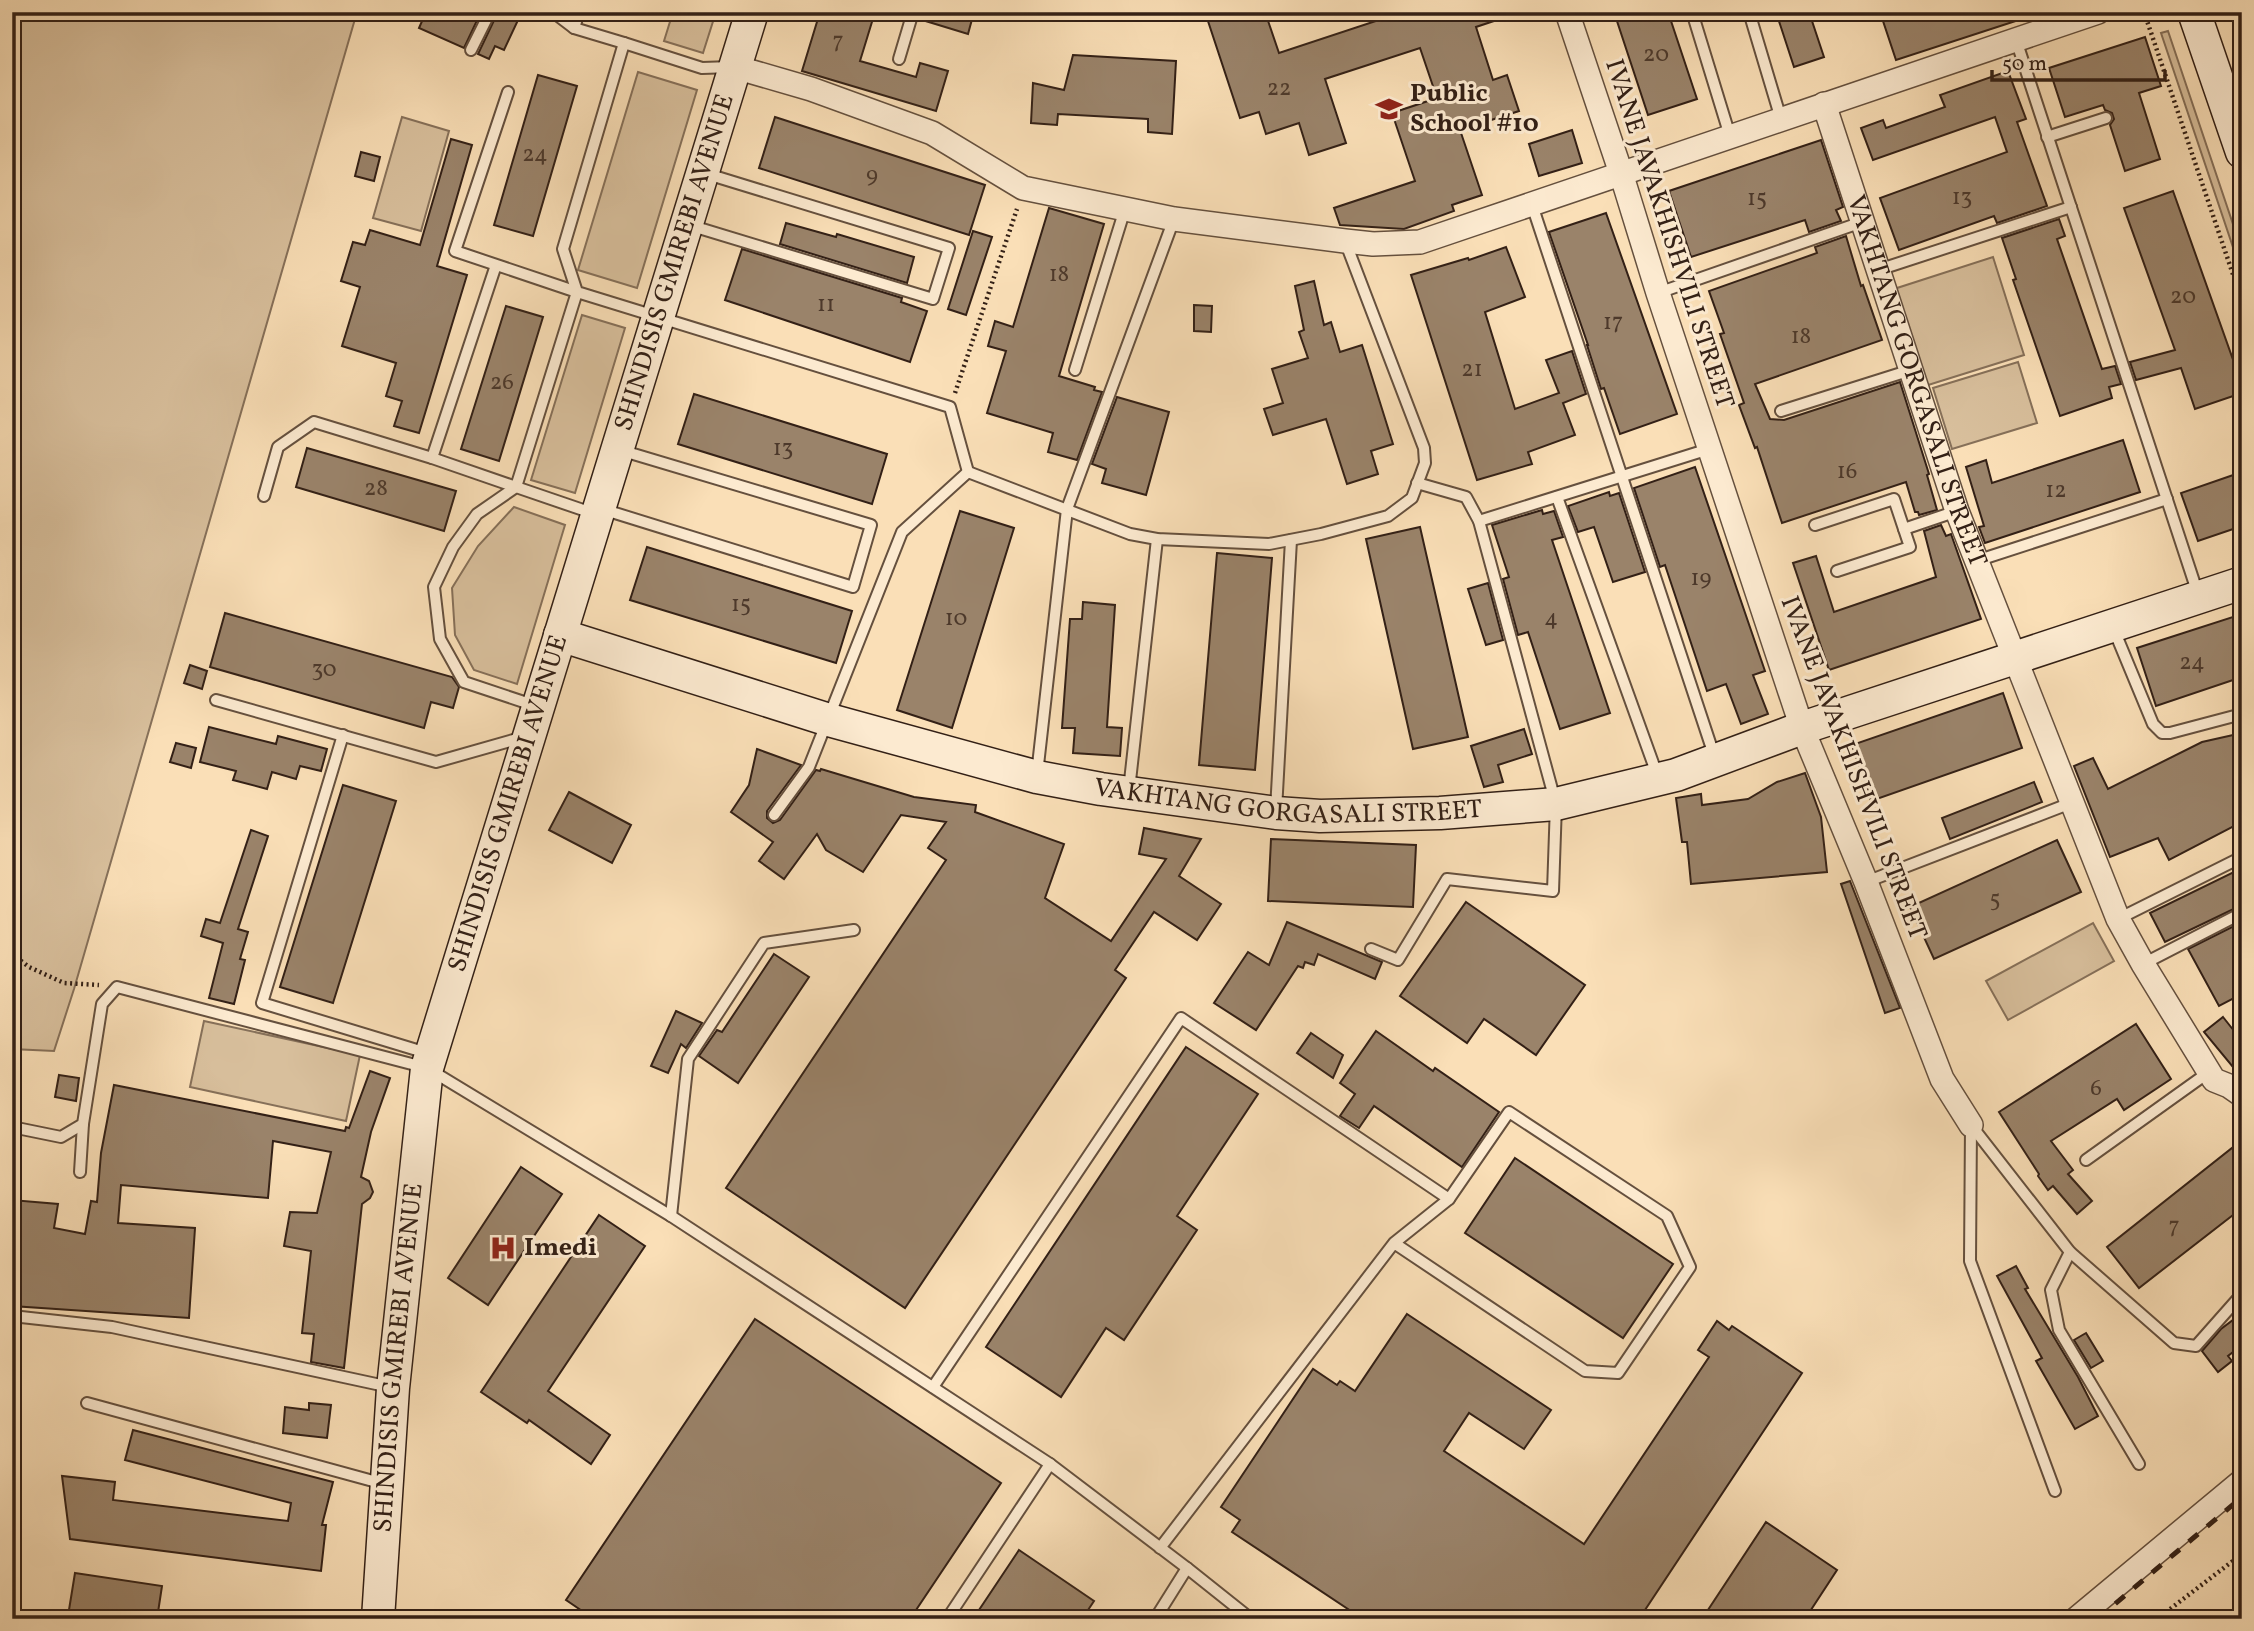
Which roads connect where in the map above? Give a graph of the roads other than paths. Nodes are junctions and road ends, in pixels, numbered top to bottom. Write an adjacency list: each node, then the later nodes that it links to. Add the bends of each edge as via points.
1 (490, 12): 14 (lane)
2 (553, 12): 11 (lane)
3 (579, 12): 11 (lane)
4 (752, 12): 16 (main road, SHINDISIS GMIREBI AVENUE)
5 (913, 12): 15 (lane)
6 (1567, 12): 25 (street, IVANE JAVAKHISHVILI STREET)
7 (1692, 12): 21 (lane)
8 (1749, 12): 20 (lane)
9 (2098, 12): 12 (street)
10 (2194, 12): 23 (main road)
11 (574, 28): 13 (lane)
12 (2015, 40): 18 (street); 22 (lane)
13 (624, 43): 16 (lane, via 702,68); 35 (lane, via 563,249)
14 (471, 50)
15 (899, 59)
16 (735, 67): 24 (main road, SHINDISIS GMIREBI AVENUE); 28 (street, via 932,133 1023,188)
17 (508, 92): 33 (lane, via 455,251)
18 (1824, 104): 20 (street); 30 (street, VAKHTANG GORGASALI STREET)
19 (2106, 118): 22 (lane)
20 (1781, 119): 21 (street)
21 (1730, 136): 25 (street)
22 (2047, 137): 27 (lane)
23 (2242, 152)
24 (703, 173): 31 (main road, SHINDISIS GMIREBI AVENUE); 31 (lane, via 949,248 933,299)
25 (1621, 173): 26 (street); 36 (street, IVANE JAVAKHISHVILI STREET)
26 (1532, 205): 32 (street, via 1420,242); 45 (lane)
27 (2071, 207): 34 (lane); 50 (lane)
28 (1125, 209): 29 (street); 38 (lane)
29 (1174, 219): 32 (street); 51 (lane)
30 (1862, 222): 34 (street, VAKHTANG GORGASALI STREET); 36 (lane)
31 (687, 224): 37 (main road, SHINDISIS GMIREBI AVENUE)
32 (1345, 241): 46 (lane, via 1424,448 1425,463)
33 (496, 265): 35 (lane); 43 (lane)
34 (1878, 270): 39 (street, VAKHTANG GORGASALI STREET)
35 (577, 292): 37 (lane); 47 (lane)
36 (1658, 293): 42 (street, IVANE JAVAKHISHVILI STREET)
37 (659, 316): 41 (main road, SHINDISIS GMIREBI AVENUE); 44 (lane, via 950,407)
38 (1075, 370)
39 (1910, 370): 40 (lane); 53 (street, VAKHTANG GORGASALI STREET)
40 (1781, 411)
41 (618, 449): 52 (main road, SHINDISIS GMIREBI AVENUE); 52 (lane, via 871,525 853,587)
42 (1709, 449): 45 (lane); 70 (street, IVANE JAVAKHISHVILI STREET)
43 (432, 458): 47 (lane); 48 (lane, via 314,422 278,447)
44 (968, 472): 51 (lane); 68 (lane, via 902,532)
45 (1620, 477): 49 (lane); 72 (lane)
46 (1417, 483): 54 (lane, via 1466,497); 58 (lane, via 1412,498 1388,516)
47 (516, 486): 52 (lane); 69 (lane, via 477,514 453,547 434,587 440,639 464,682)
48 (264, 496)
49 (1557, 497): 54 (lane); 74 (lane)
50 (2167, 499): 59 (lane); 62 (lane)
51 (1067, 509): 57 (lane, via 1130,534); 73 (lane)
52 (598, 511): 64 (main road, SHINDISIS GMIREBI AVENUE)
53 (1957, 511): 56 (lane); 59 (street, VAKHTANG GORGASALI STREET)
54 (1479, 521): 77 (lane)
55 (1815, 525): 56 (lane, via 1894,499)
56 (1904, 529): 60 (lane, via 1910,547)
57 (1157, 539): 58 (lane, via 1269,544); 75 (lane)
58 (1291, 540): 78 (lane)
59 (1976, 561): 65 (street, VAKHTANG GORGASALI STREET)
60 (1837, 571)
61 (2242, 583): 62 (main road, VAKHTANG GORGASALI STREET)
62 (2199, 597): 63 (main road, VAKHTANG GORGASALI STREET)
63 (2112, 625): 65 (main road, VAKHTANG GORGASALI STREET); 67 (lane, via 2153,724 2162,733)
64 (560, 635): 68 (main road, VAKHTANG GORGASALI STREET); 69 (main road, SHINDISIS GMIREBI AVENUE)
65 (2014, 657): 70 (main road, VAKHTANG GORGASALI STREET); 76 (street, VAKHTANG GORGASALI STREET)
66 (216, 700): 71 (lane)
67 (2242, 714)
68 (829, 720): 73 (main road, VAKHTANG GORGASALI STREET); 79 (lane, via 809,767)
69 (534, 721): 71 (lane, via 436,762); 87 (main road, SHINDISIS GMIREBI AVENUE)
70 (1802, 728): 72 (main road, VAKHTANG GORGASALI STREET); 81 (street, IVANE JAVAKHISHVILI STREET)
71 (342, 735): 87 (lane, via 262,1003)
72 (1716, 760): 74 (main road, VAKHTANG GORGASALI STREET)
73 (1037, 777): 75 (main road, VAKHTANG GORGASALI STREET)
74 (1658, 779): 77 (main road, VAKHTANG GORGASALI STREET)
75 (1128, 793): 78 (main road, VAKHTANG GORGASALI STREET)
76 (2071, 803): 81 (lane); 83 (street, VAKHTANG GORGASALI STREET)
77 (1556, 804): 78 (main road, VAKHTANG GORGASALI STREET, via 1440,813); 85 (lane, via 1553,891 1447,879 1398,960)
78 (1276, 813)
79 (774, 814)
80 (2242, 857): 83 (lane)
81 (1866, 882): 91 (street, IVANE JAVAKHISHVILI STREET, via 1942,1079)
82 (2242, 913): 86 (lane)
83 (2118, 919): 86 (street, VAKHTANG GORGASALI STREET)
84 (854, 930): 96 (lane, via 764,943 688,1059)
85 (1371, 949)
86 (2143, 964): 88 (street, VAKHTANG GORGASALI STREET)
87 (429, 1061): 90 (lane, via 117,987 102,1004); 96 (lane); 102 (main road, SHINDISIS GMIREBI AVENUE)
88 (2209, 1072): 89 (street, VAKHTANG GORGASALI STREET, via 2214,1080); 93 (lane)
89 (2238, 1086)
90 (83, 1124): 92 (lane, via 61,1137); 94 (lane)
91 (1971, 1125): 98 (lane, IVANE JAVAKHISHVILI STREET); 108 (lane, via 1970,1261)
92 (12, 1127)
93 (2086, 1160)
94 (80, 1172)
95 (1449, 1199): 97 (lane); 97 (lane, via 1509,1112 1667,1216 1690,1267 1618,1373 1585,1371); 101 (lane, via 1181,1018)
96 (671, 1216): 101 (lane)
97 (1394, 1243): 109 (lane)
98 (2070, 1252): 99 (lane, IVANE JAVAKHISHVILI STREET, via 2174,1343 2196,1346); 105 (lane, via 2051,1290 2059,1329)
99 (2242, 1294)
100 (12, 1316): 102 (lane, via 112,1327)
101 (933, 1387): 104 (lane)
102 (393, 1388): 107 (main road, SHINDISIS GMIREBI AVENUE)
103 (86, 1403): 107 (lane)
104 (1050, 1464): 109 (lane); 112 (lane)
105 (2139, 1464)
106 (2242, 1481): 115 (street)
107 (387, 1485): 111 (main road, SHINDISIS GMIREBI AVENUE)
108 (2055, 1491)
109 (1160, 1548): 110 (lane)
110 (1187, 1568): 113 (lane); 114 (lane)
111 (378, 1619)
112 (947, 1619)
113 (1155, 1619)
114 (1251, 1619)
115 (2076, 1619)

